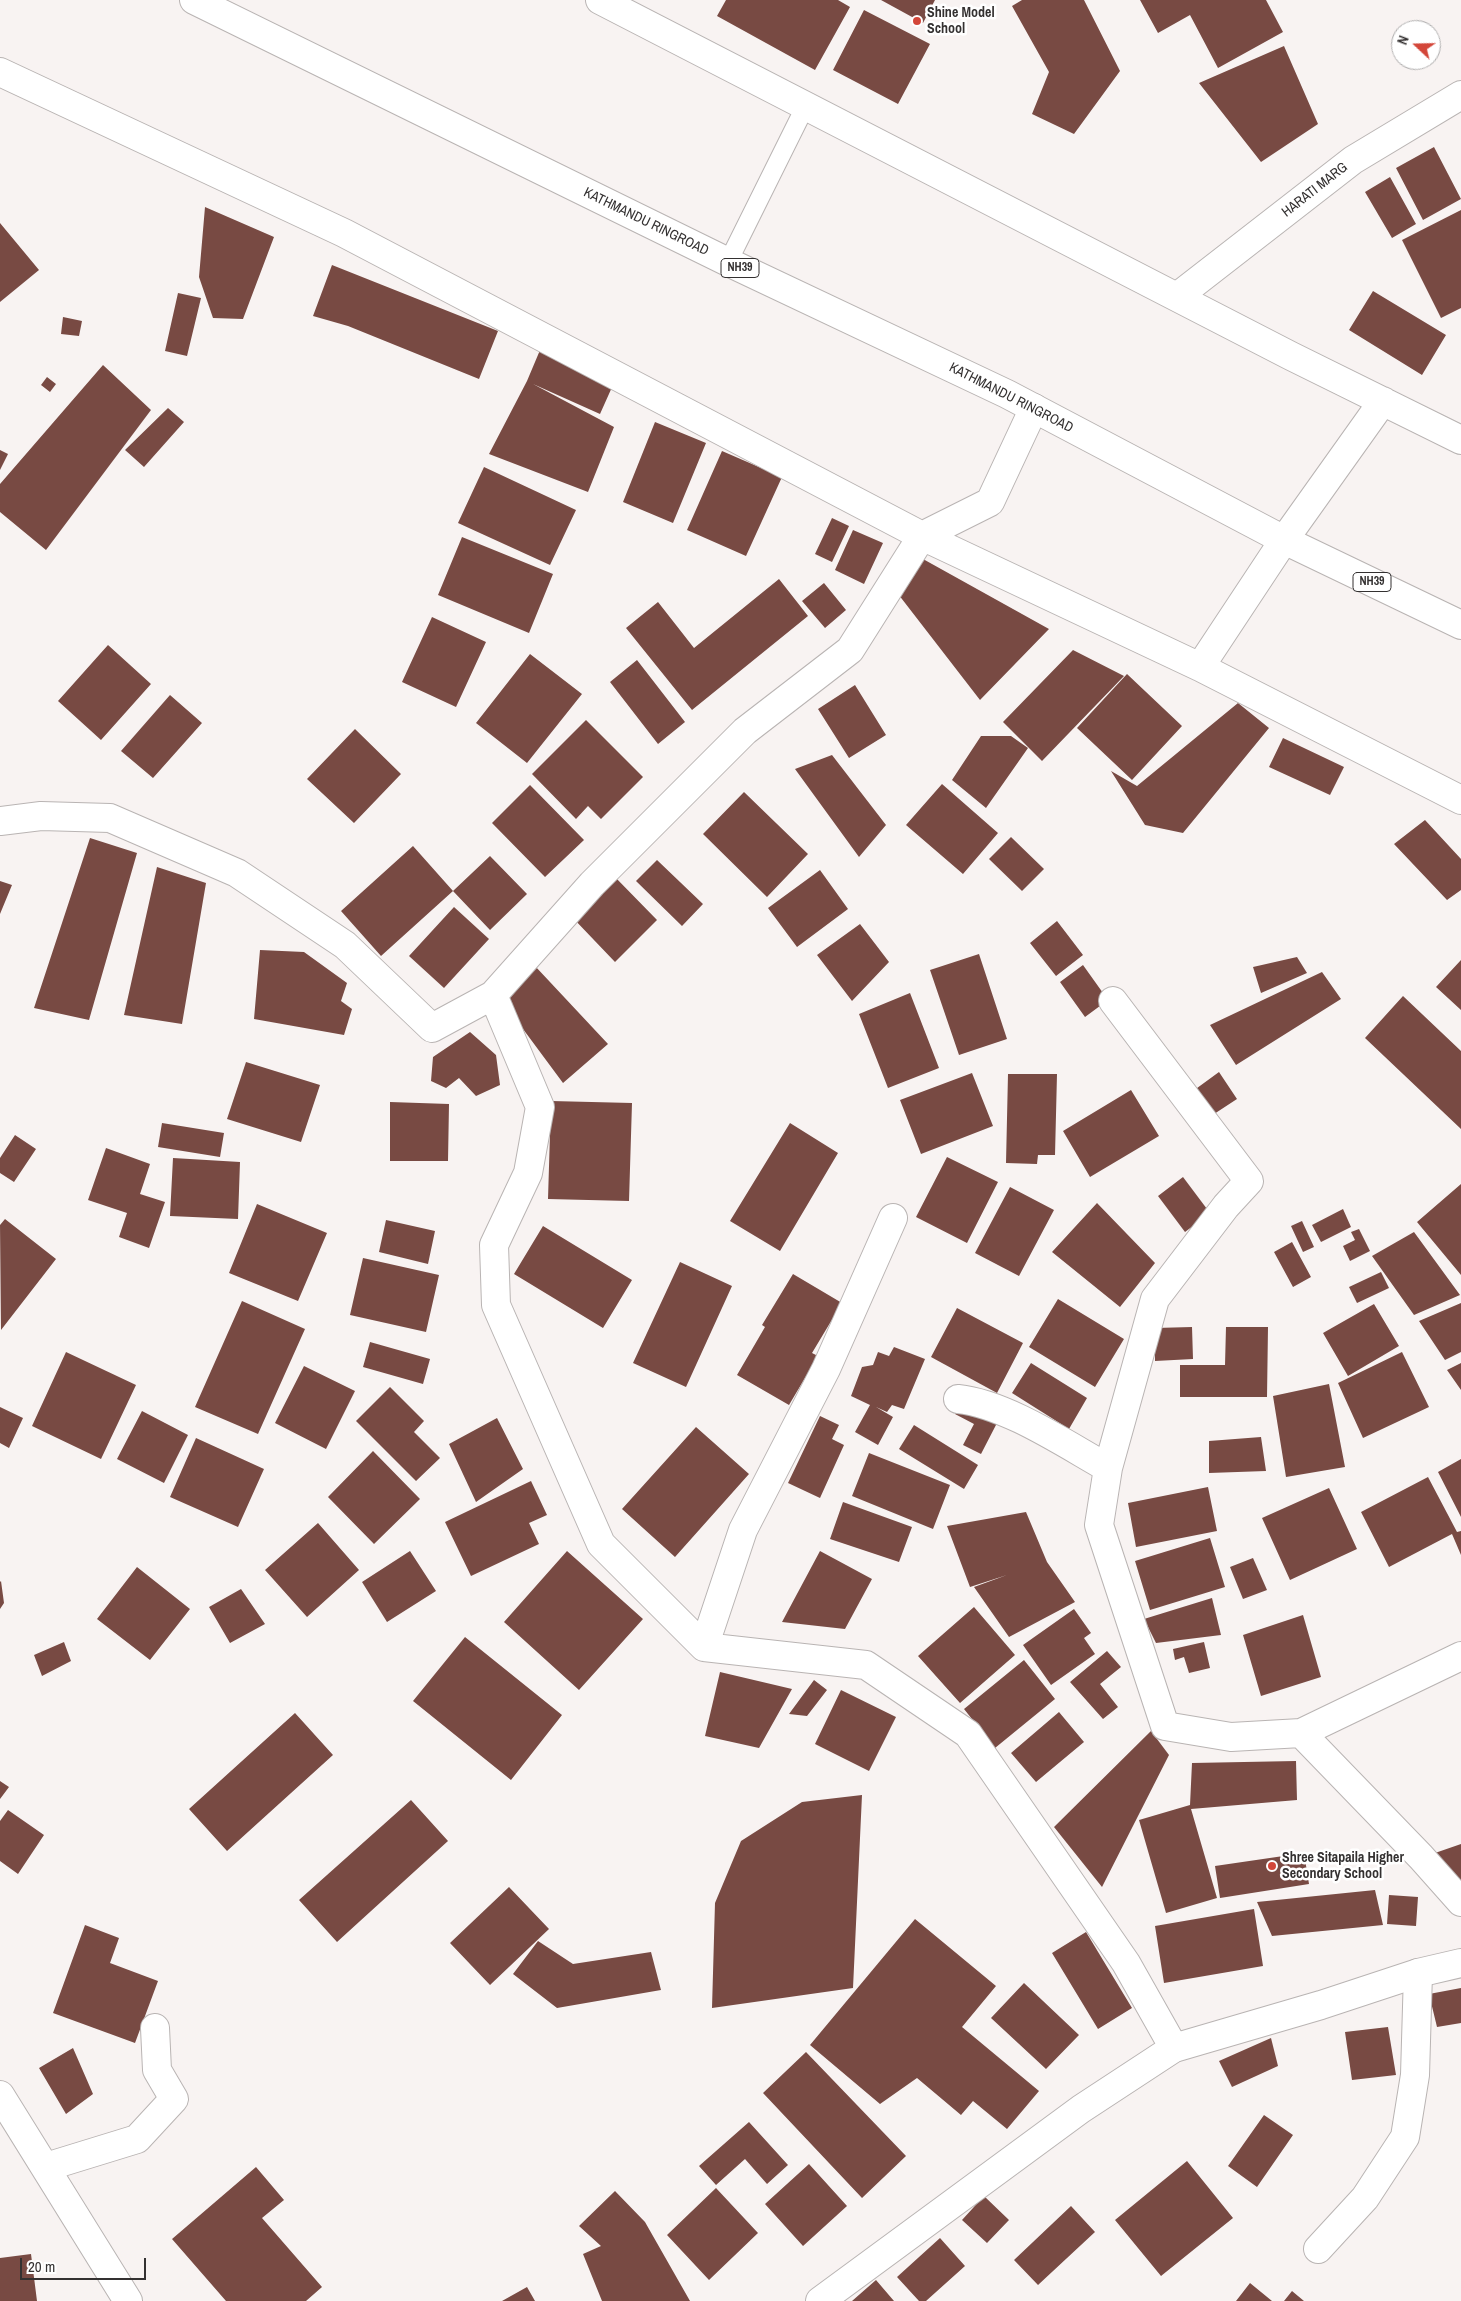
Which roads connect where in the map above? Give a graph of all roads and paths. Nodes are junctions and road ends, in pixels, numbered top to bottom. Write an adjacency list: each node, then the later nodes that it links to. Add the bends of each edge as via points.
1 (194, 0): 6 (main road, KATHMANDU RINGROAD / NH39)
2 (600, 0): 5 (main road)
3 (0, 72): 11 (main road, via 344,233)
4 (1461, 95): 7 (main road, HARATI MARG, via 1354,160)
5 (806, 105): 6 (lane); 7 (main road)
6 (728, 262): 9 (main road, KATHMANDU RINGROAD / NH39)
7 (1178, 296): 8 (main road)
8 (1383, 401): 10 (main road); 12 (main road)
9 (1034, 408): 11 (main road, via 990,502); 12 (main road, KATHMANDU RINGROAD / NH39)
10 (1461, 440)
11 (922, 536): 14 (main road); 17 (main road, via 850,650 745,731 592,884)
12 (1284, 540): 13 (main road, NH39); 14 (main road)
13 (1461, 625)
14 (1200, 667): 15 (main road)
15 (1461, 800)
16 (0, 821): 17 (main road, via 41,816 110,818 237,873 345,945 432,1028)
17 (493, 995): 22 (main road, via 540,1107 528,1173 494,1246 496,1305 601,1544)
18 (1114, 1001): 21 (main road, via 1249,1181 1155,1299)
19 (893, 1218): 22 (main road, via 826,1369 743,1530)
20 (958, 1400): 21 (main road, via 998,1408)
21 (1108, 1468): 24 (main road, via 1099,1524 1165,1726 1230,1737)
22 (704, 1647): 29 (main road, via 866,1665 968,1734 1126,1963)
23 (1461, 1656): 24 (main road)
24 (1300, 1733): 25 (main road, via 1422,1857)
25 (1461, 1902)
26 (1461, 1963): 27 (main road)
27 (1418, 1973): 29 (main road); 32 (main road, via 1415,2075 1405,2137 1365,2198)
28 (155, 2028): 31 (main road, via 158,2070 174,2099 137,2139)
29 (1174, 2048): 34 (main road, via 1081,2109)
30 (0, 2095): 31 (main road)
31 (46, 2167): 33 (main road)
32 (1318, 2249)
33 (128, 2301)
34 (820, 2301)

